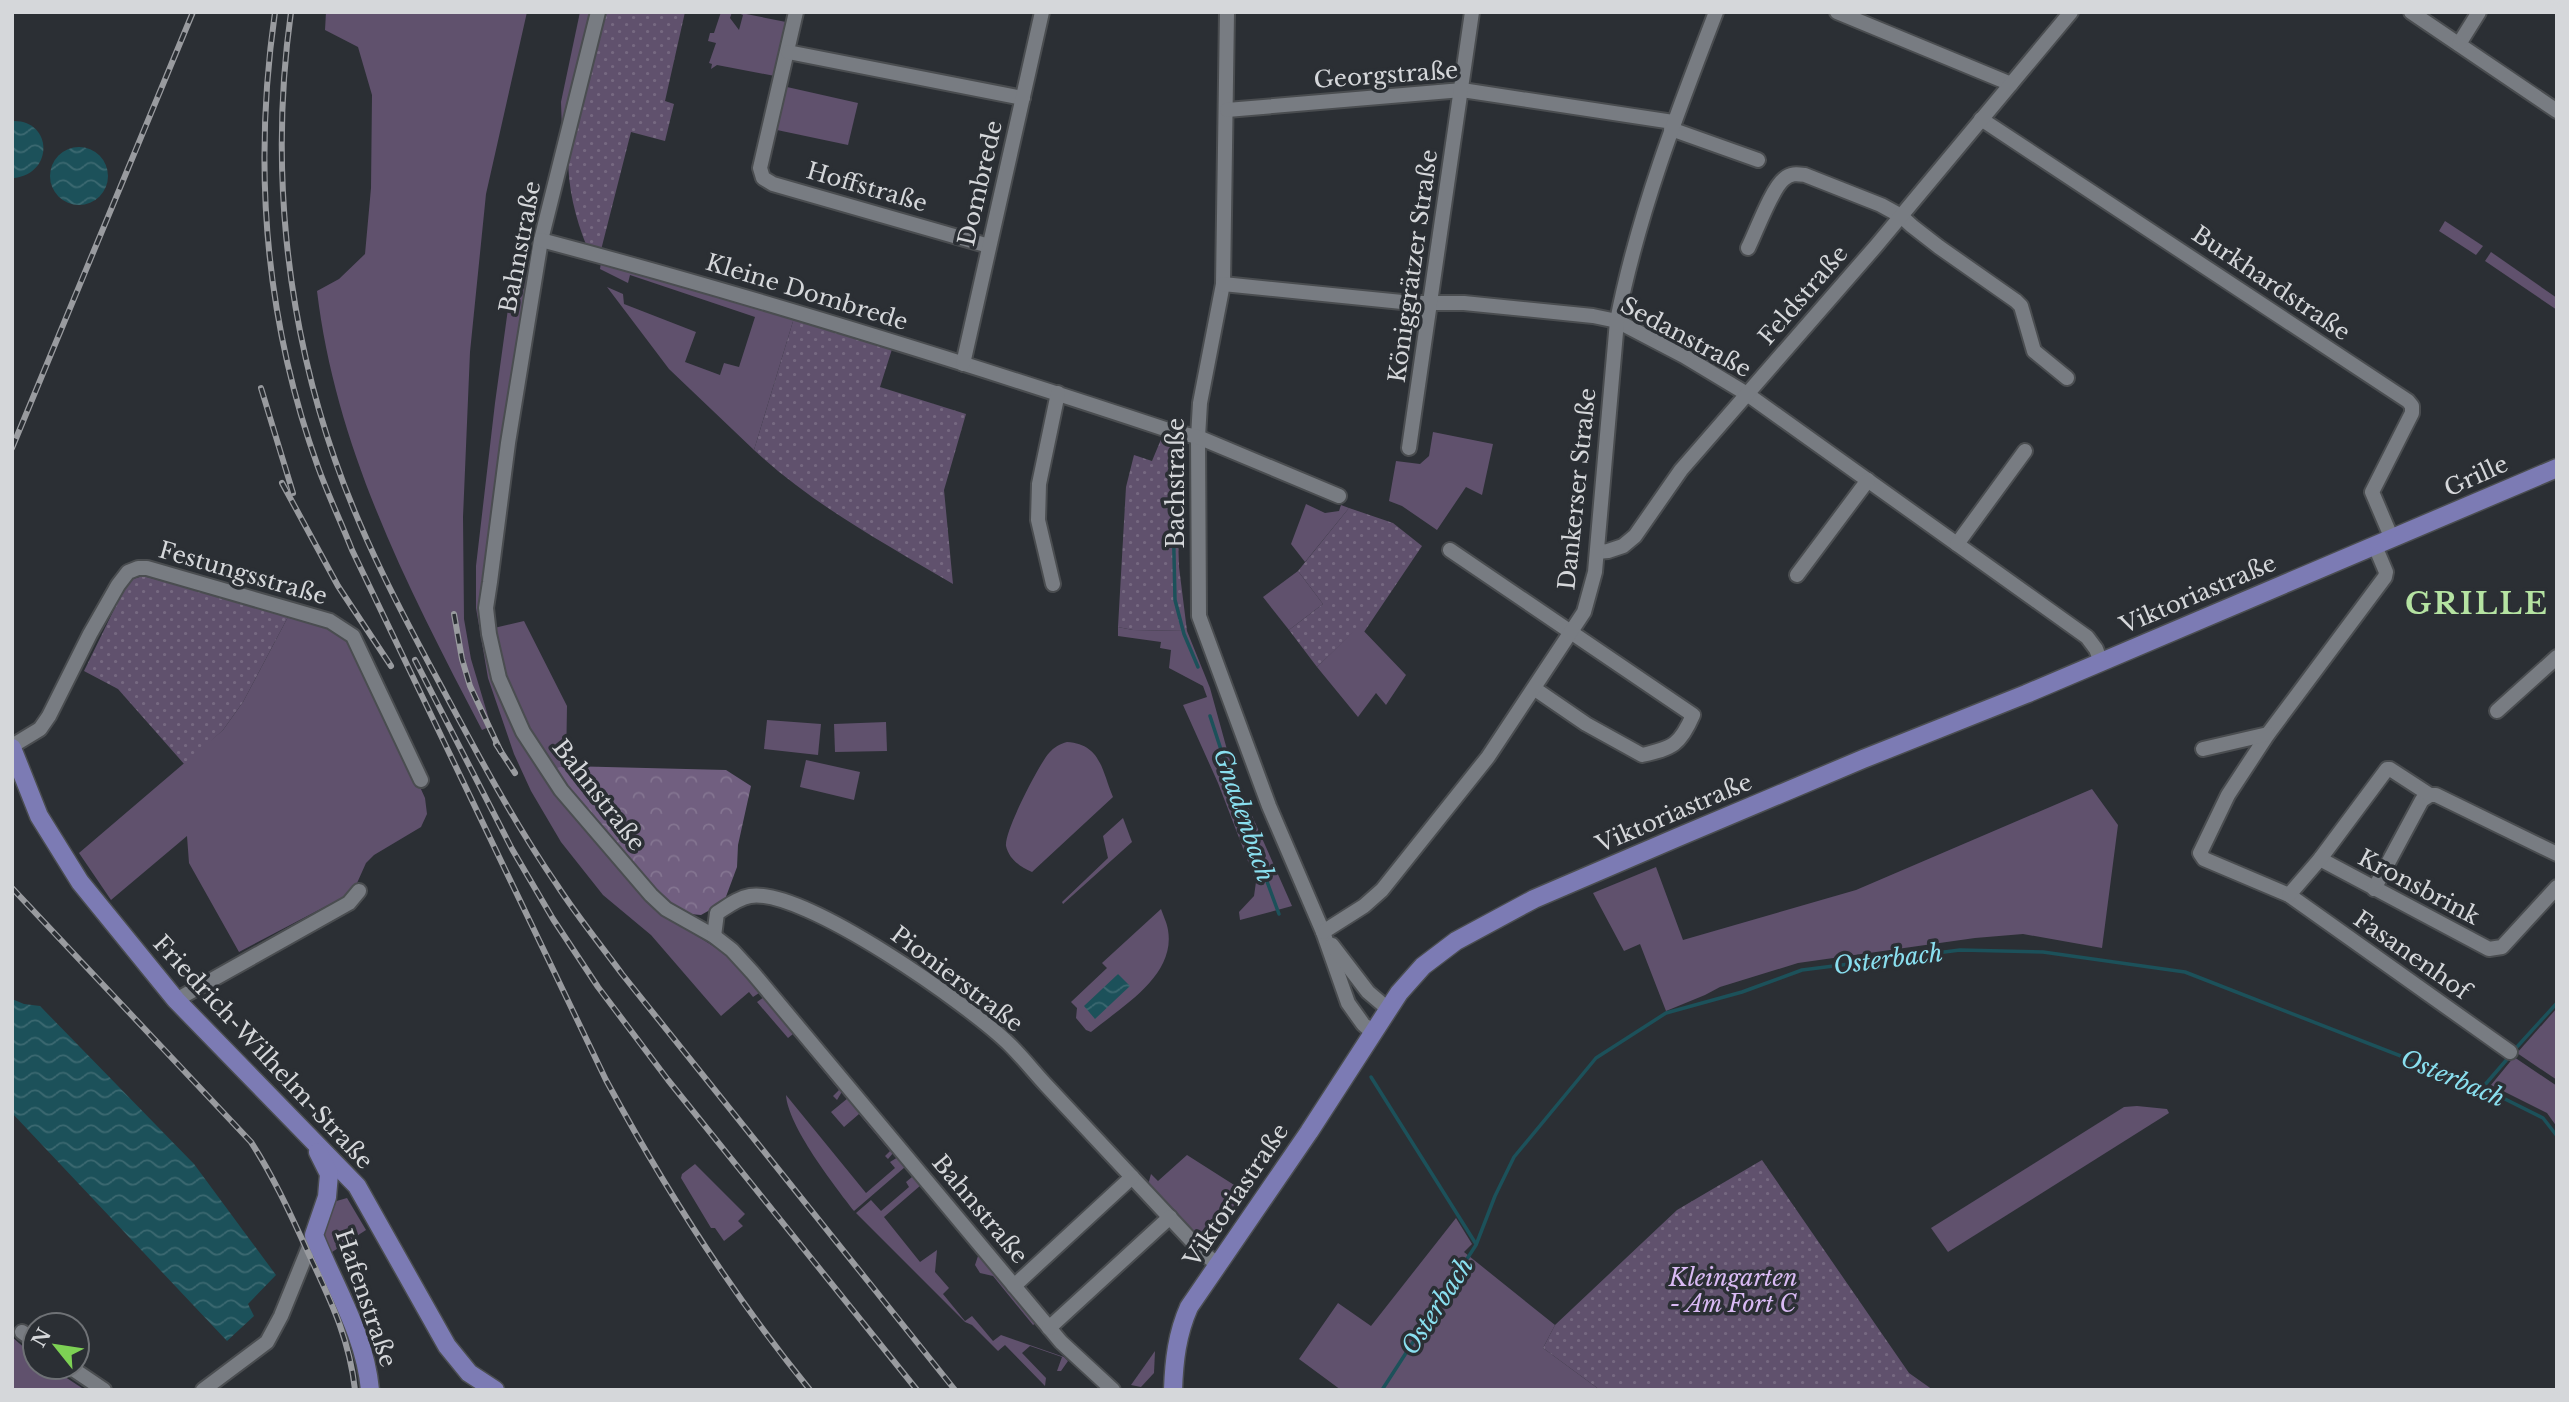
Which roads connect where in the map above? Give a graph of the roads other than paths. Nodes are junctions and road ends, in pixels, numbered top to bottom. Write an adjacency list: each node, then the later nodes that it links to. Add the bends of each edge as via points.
1 (598, 12): 22 (street, Bahnstraße)
2 (796, 12): 12 (street)
3 (1042, 12): 15 (street, Dombrede)
4 (1227, 12): 16 (street, Bachstraße)
5 (1472, 12): 14 (street, Königgrätzer Straße)
6 (1716, 12): 19 (street, Dankerser Straße)
7 (1837, 12): 13 (street)
8 (2071, 12): 13 (street, Feldstraße)
9 (2411, 12): 11 (street)
10 (2479, 12): 11 (street)
11 (2459, 44): 17 (street)
12 (788, 52): 15 (street); 23 (street, Hoffstraße, via 760,168 763,178)
13 (2011, 84): 18 (street, Feldstraße)
14 (1462, 90): 16 (street, Georgstraße); 19 (street, Georgstraße); 26 (street, Königgrätzer Straße)
15 (1023, 98): 23 (street, Dombrede)
16 (1227, 110): 25 (street, Bachstraße)
17 (2557, 111)
18 (1981, 119): 21 (street, Feldstraße); 39 (street, Burkhardstraße, via 2408,401 2412,413 2372,492)
19 (1672, 125): 20 (street, Georgstraße); 27 (street, Dankerser Straße, via 1635,242)
20 (1758, 160)
21 (1901, 216): 24 (street, via 1793,174 1776,189); 29 (street, via 2016,300 2034,351); 31 (street, Feldstraße)
22 (541, 240): 28 (street, Kleine Dombrede); 65 (street, Bahnstraße, via 486,608 499,678 523,732 561,790 651,895)
23 (989, 246): 28 (street, Dombrede)
24 (1748, 248)
25 (1223, 284): 26 (street, Sedanstraße); 32 (street, Bachstraße, via 1200,403)
26 (1430, 304): 27 (street, Sedanstraße, via 1464,303); 33 (street, Königgrätzer Straße)
27 (1617, 321): 31 (street, Sedanstraße); 43 (street, Dankerser Straße)
28 (963, 364): 30 (street, Kleine Dombrede)
29 (2067, 378)
30 (1058, 393): 32 (street, Kleine Dombrede); 45 (street, via 1040,484 1038,520)
31 (1747, 394): 36 (street, Sedanstraße); 43 (street, Feldstraße, via 1665,490 1635,536 1623,546)
32 (1198, 437): 37 (street, Kleine Dombrede); 66 (street, Bachstraße, via 1199,616 1269,806)
33 (1409, 448)
34 (2025, 451): 40 (street)
35 (2557, 468): 38 (main road, Grille)
36 (1868, 480): 40 (street, Sedanstraße); 44 (street)
37 (1339, 496)
38 (2415, 530): 39 (main road, Viktoriastraße)
39 (2392, 539): 41 (main road, Viktoriastraße)
40 (1957, 544): 48 (street, Sedanstraße, via 2087,637)
41 (2375, 547): 48 (main road, Viktoriastraße); 51 (street, via 2385,578)
42 (1450, 550): 46 (street)
43 (1597, 552): 46 (street, Dankerser Straße, via 1590,594)
44 (1797, 575)
45 (1053, 584)
46 (1571, 633): 49 (street, Dankerser Straße); 49 (street, via 1693,715 1684,736 1666,749 1642,755)
47 (2557, 657): 50 (street)
48 (2101, 662): 69 (main road, Viktoriastraße, via 1534,899 1440,950)
49 (1535, 689): 66 (street, Dankerser Straße, via 1488,757 1382,890)
50 (2497, 711)
51 (2268, 734): 53 (street); 63 (street, Fasanenhof, via 2228,794 2200,853 2204,859)
52 (12, 747): 54 (street, Festungsstraße, via 40,729 49,716 118,585 128,572 147,568 330,621 353,636); 57 (main road, Friedrich-Wilhelm-Straße)
53 (2203, 749)
54 (421, 780)
55 (12, 781): 57 (main road, Friedrich-Wilhelm-Straße)
56 (2430, 795): 58 (street); 59 (street, via 2390,769 2383,771); 61 (street, via 2422,800)
57 (39, 817): 68 (main road, Friedrich-Wilhelm-Straße, via 80,882)
58 (2557, 854)
59 (2320, 859): 61 (street, Kronsbrink); 63 (street)
60 (2557, 887): 61 (street, Kronsbrink, via 2502,947 2489,949)
61 (2374, 889)
62 (359, 891): 68 (street, via 349,903)
63 (2289, 895): 71 (street, Fasanenhof)
64 (717, 912): 65 (street, Pionierstraße); 67 (street); 73 (street, Pionierstraße, via 736,901 764,896 826,918 864,939 1010,1045)
65 (689, 922): 67 (street, Bahnstraße)
66 (1323, 932): 69 (street, Bachstraße, via 1368,992); 70 (street, Bachstraße, via 1348,1003)
67 (714, 936): 79 (street, Bahnstraße, via 754,974)
68 (176, 1000): 72 (main road, Friedrich-Wilhelm-Straße)
69 (1388, 1009): 70 (main road, Viktoriastraße)
70 (1373, 1033): 78 (main road, Viktoriastraße)
71 (2510, 1052)
72 (314, 1143): 74 (main road, Hafenstraße, via 329,1174); 75 (main road, Friedrich-Wilhelm-Straße, via 344,1171)
73 (1132, 1177): 76 (street, Pionierstraße); 79 (street)
74 (327, 1197): 75 (main road, via 342,1188); 77 (main road, Hafenstraße)
75 (362, 1198): 83 (main road, Friedrich-Wilhelm-Straße, via 447,1346 469,1373)
76 (1170, 1217): 78 (street, Pionierstraße); 80 (street)
77 (314, 1235): 81 (street, via 267,1342); 82 (main road, Hafenstraße, via 368,1363)
78 (1218, 1265): 85 (main road, Viktoriastraße, via 1182,1324)
79 (1014, 1286): 80 (street, Bahnstraße)
80 (1049, 1328): 84 (street, Bahnstraße)
81 (203, 1390)
82 (370, 1390)
83 (495, 1390)
84 (1113, 1390)
85 (1173, 1390)

